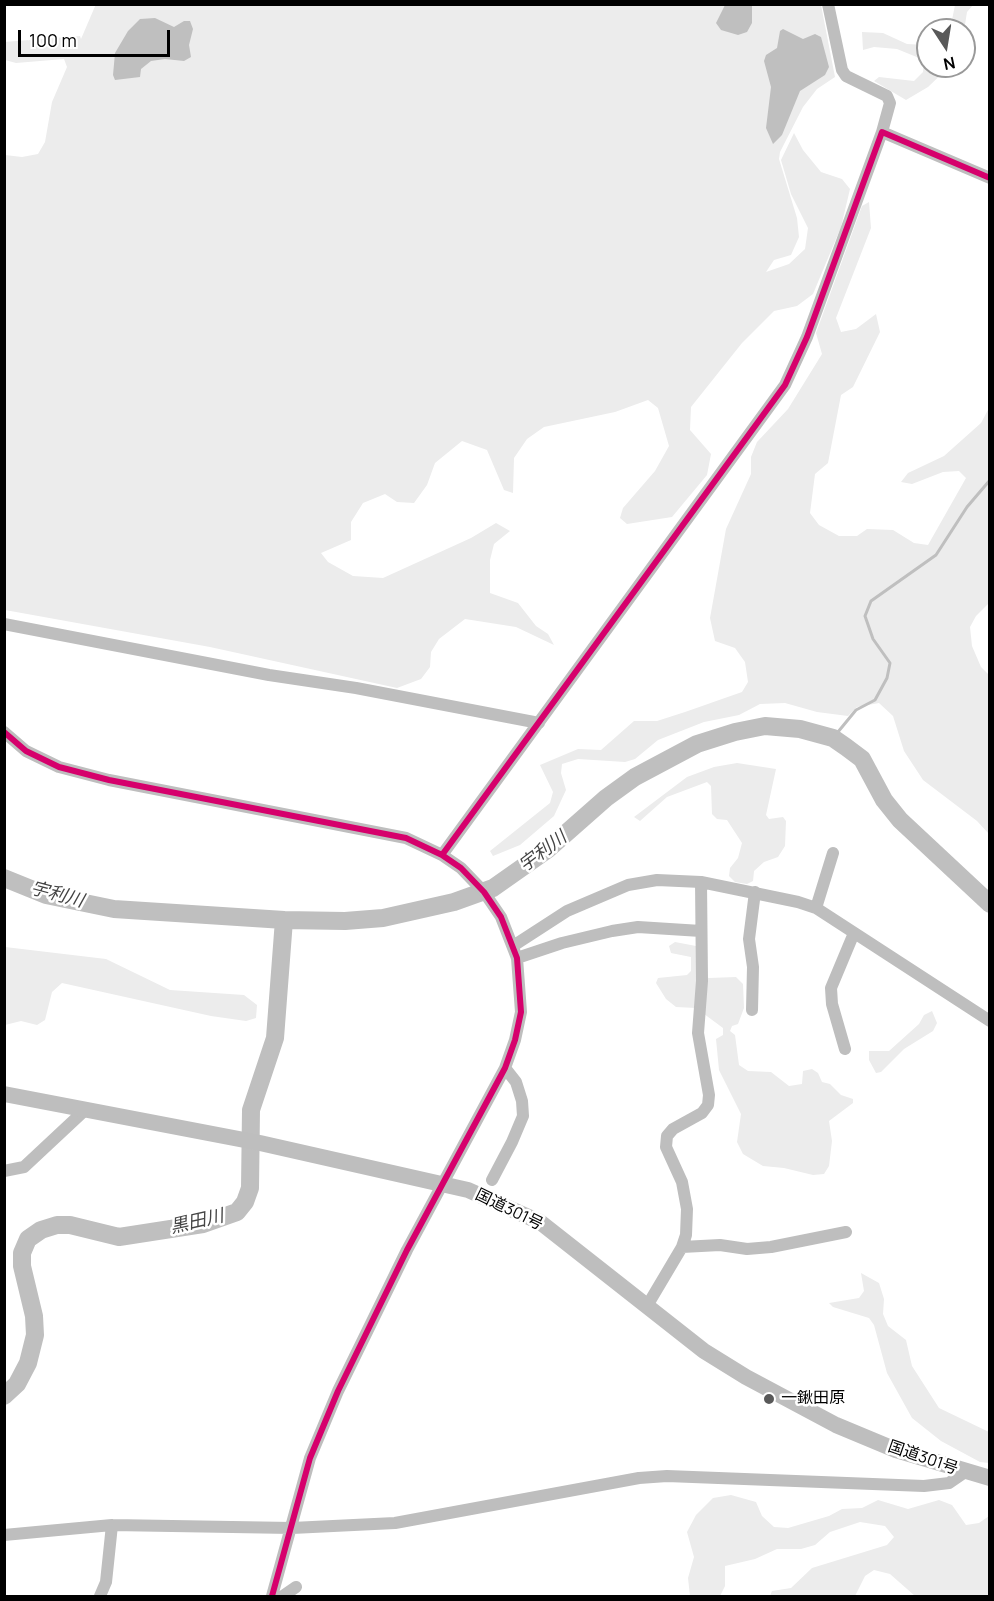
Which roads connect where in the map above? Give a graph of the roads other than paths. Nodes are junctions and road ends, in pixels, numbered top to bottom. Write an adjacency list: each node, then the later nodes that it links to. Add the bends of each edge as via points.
1 (828, 4): 2 (street, via 842,70 846,76 887,96 890,103)
2 (882, 132): 3 (street); 5 (street, via 807,336 785,385)
3 (990, 178)
4 (4, 624): 5 (street)
5 (539, 723): 8 (street)
6 (4, 732): 8 (street, via 26,751 59,767 109,780 362,827 406,838)
7 (833, 853): 11 (street)
8 (442, 855): 14 (street, via 461,868 498,911)
9 (702, 882): 10 (street); 12 (street); 14 (street, via 657,880 628,885 567,911)
10 (755, 892): 11 (street); 15 (street, via 749,939)
11 (816, 908): 13 (street)
12 (701, 932): 14 (street, via 638,927); 25 (street, via 698,1033 708,1105 702,1113 674,1128 667,1136 666,1147 687,1209)
13 (854, 933): 16 (street); 17 (street, via 831,988)
14 (515, 952): 18 (street, via 521,1012)
15 (752, 1010)
16 (990, 1021)
17 (845, 1049)
18 (505, 1068): 22 (street, via 516,1082 522,1116); 23 (street)
19 (4, 1094): 20 (highway, 国道301号)
20 (85, 1110): 21 (street, via 24,1167); 23 (highway, 国道301号, via 260,1143)
21 (4, 1171)
22 (492, 1180)
23 (442, 1184): 26 (highway, 国道301号, via 468,1190 540,1222); 30 (street, via 338,1390 310,1458)
24 (846, 1232): 25 (street, via 771,1247)
25 (682, 1247): 26 (street)
26 (647, 1306): 27 (highway, 国道301号, via 704,1351 826,1420 896,1450)
27 (965, 1472): 28 (highway, 国道301号); 30 (street, via 949,1483 924,1486 639,1478 420,1521)
28 (990, 1478)
29 (112, 1525): 30 (street); 31 (street); 33 (street, via 106,1582)
30 (292, 1527): 34 (street)
31 (4, 1535)
32 (296, 1587): 35 (street)
33 (100, 1596)
34 (272, 1596)
35 (283, 1596)

